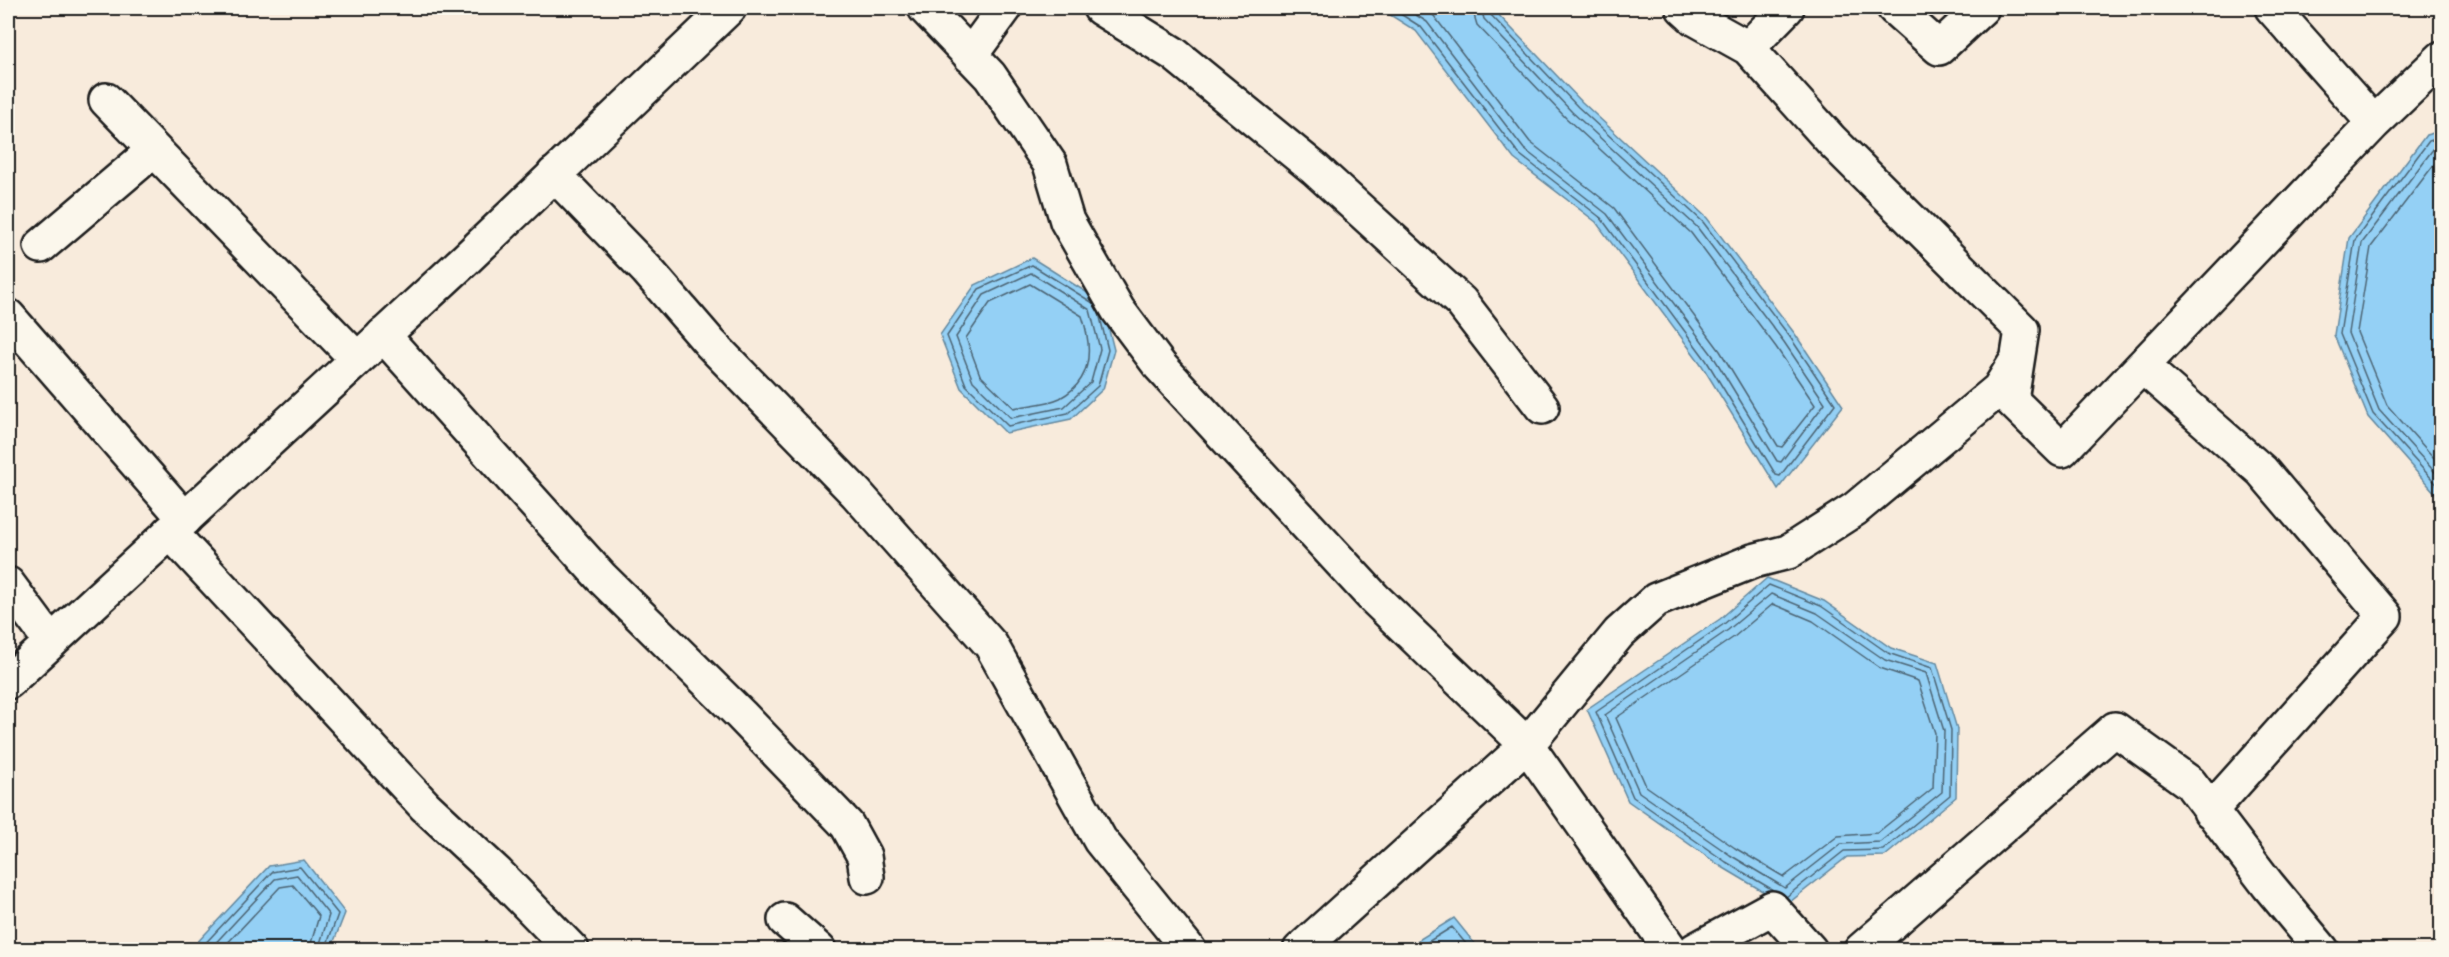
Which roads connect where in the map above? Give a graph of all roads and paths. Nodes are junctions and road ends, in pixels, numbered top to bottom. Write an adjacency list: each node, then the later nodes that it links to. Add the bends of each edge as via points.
1 (729, 8): 16 (street)
2 (925, 8): 11 (street)
3 (1005, 8): 11 (street)
4 (1100, 8): 23 (street, via 1174,54 1323,177 1461,302)
5 (1683, 8): 10 (street)
6 (1787, 8): 10 (street)
7 (1894, 8): 8 (street, via 1939,48)
8 (1982, 8)
9 (2272, 8): 14 (street)
10 (1748, 48): 20 (street, via 1831,140 2022,330)
11 (970, 56): 28 (street, via 990,76 1050,164 1067,221 1118,310 1160,366 1374,598)
12 (2442, 58): 14 (street)
13 (106, 100): 15 (street)
14 (2374, 123): 22 (street)
15 (154, 150): 17 (street); 21 (street)
16 (554, 174): 19 (street); 34 (street, via 856,493 991,645 1100,840)
17 (41, 246)
18 (8, 316): 24 (street)
19 (383, 335): 21 (street); 30 (street, via 600,577 848,825 864,856)
20 (2017, 358): 22 (street, via 2011,400 2062,450); 28 (street, via 1999,389 1856,509 1788,552 1753,561 1656,600 1618,633)
21 (357, 359): 24 (street)
22 (2142, 366): 29 (street, via 2262,471 2385,616)
23 (1542, 407)
24 (177, 525): 26 (street); 32 (street, via 425,806)
25 (8, 584): 26 (street)
26 (51, 642): 27 (street)
27 (8, 682)
28 (1527, 745): 35 (street); 36 (street)
29 (2210, 810): 39 (street, via 2190,783 2115,729); 40 (street)
30 (867, 877)
31 (785, 920): 33 (street)
32 (572, 950)
33 (819, 950)
34 (1189, 950)
35 (1300, 950)
36 (1671, 950)
37 (1695, 950): 38 (street, via 1772,908)
38 (1810, 950)
39 (1861, 950)
40 (2322, 950)

